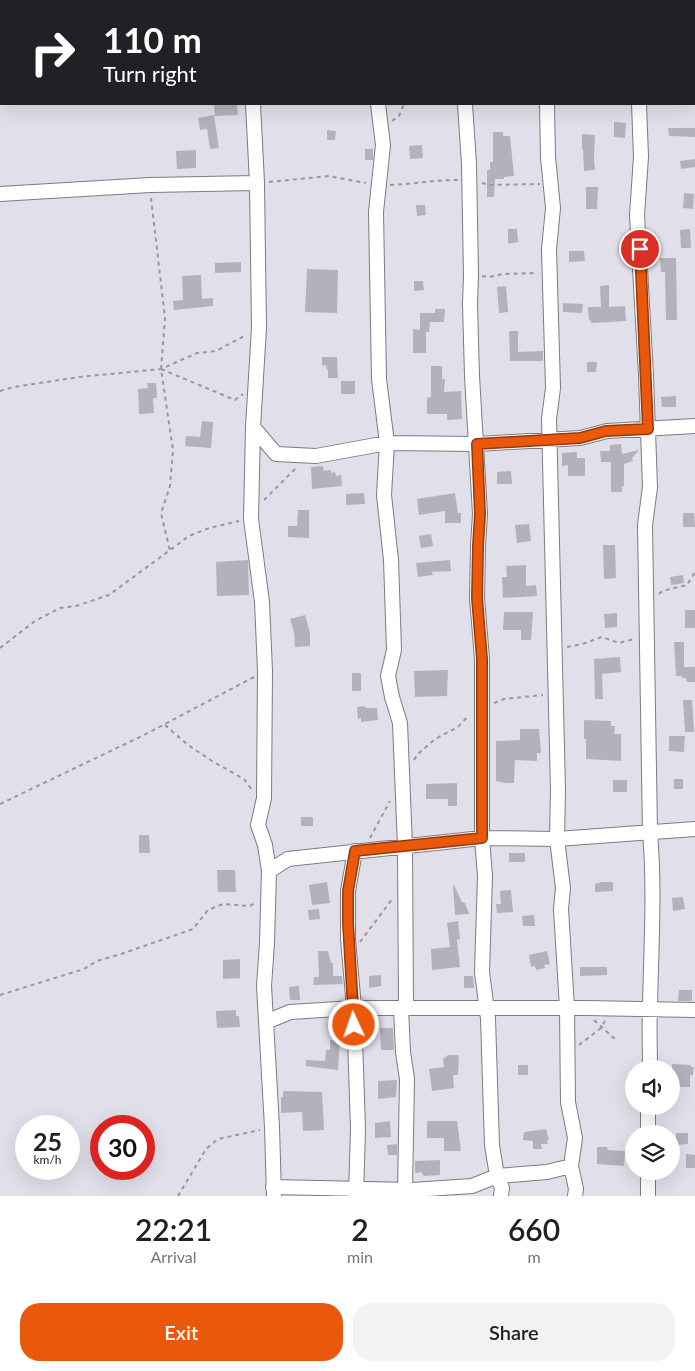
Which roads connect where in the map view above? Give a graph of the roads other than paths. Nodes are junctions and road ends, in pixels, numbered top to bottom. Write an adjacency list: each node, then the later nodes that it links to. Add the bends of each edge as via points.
1 (253, 105): 6 (street)
2 (378, 105): 12 (street, via 382,153 376,212 376,296 379,379)
3 (465, 105): 13 (street)
4 (547, 105): 11 (street, via 553,208 549,249 553,351)
5 (638, 105): 10 (street, via 641,157 637,215)
6 (257, 183): 7 (street, via 150,185); 9 (street, via 259,328)
7 (0, 194)
8 (695, 426): 10 (street)
9 (253, 427): 12 (street, via 276,454 316,456); 20 (street, via 251,519 262,602 265,671 264,798 258,825)
10 (648, 429): 11 (street, via 606,431 580,438); 15 (street, via 650,487 645,526)
11 (550, 440): 13 (street); 17 (street)
12 (387, 443): 13 (street); 18 (street, via 384,495 394,650 388,676 400,723)
13 (477, 444): 16 (street, via 480,514 477,598 483,708)
14 (695, 828): 15 (street)
15 (650, 832): 17 (street); 24 (street, via 653,921)
16 (482, 838): 17 (street); 18 (street); 25 (street, via 482,972)
17 (557, 838): 23 (street, via 563,888 561,909)
18 (405, 847): 19 (street); 22 (street)
19 (355, 851): 20 (street, via 288,859); 21 (street, via 348,891)
20 (269, 871): 27 (street, via 264,986)
21 (354, 1008): 22 (street); 27 (street, via 290,1012); 34 (street, via 358,1129)
22 (403, 1008): 25 (street); 32 (street, via 407,1079)
23 (567, 1008): 24 (street); 25 (street); 29 (street, via 568,1102 575,1138)
24 (650, 1008): 26 (street); 28 (street)
25 (486, 1009): 30 (street, via 492,1145)
26 (695, 1010)
27 (266, 1022): 33 (street)
28 (650, 1060)
29 (571, 1166): 30 (street, via 547,1172); 36 (street)
30 (497, 1176): 32 (street, via 472,1186); 35 (street, via 502,1188)
31 (648, 1180): 37 (street)
32 (405, 1190): 34 (street)
33 (274, 1191): 34 (street)
34 (356, 1192)
35 (501, 1196)
36 (575, 1196)
37 (648, 1196)

